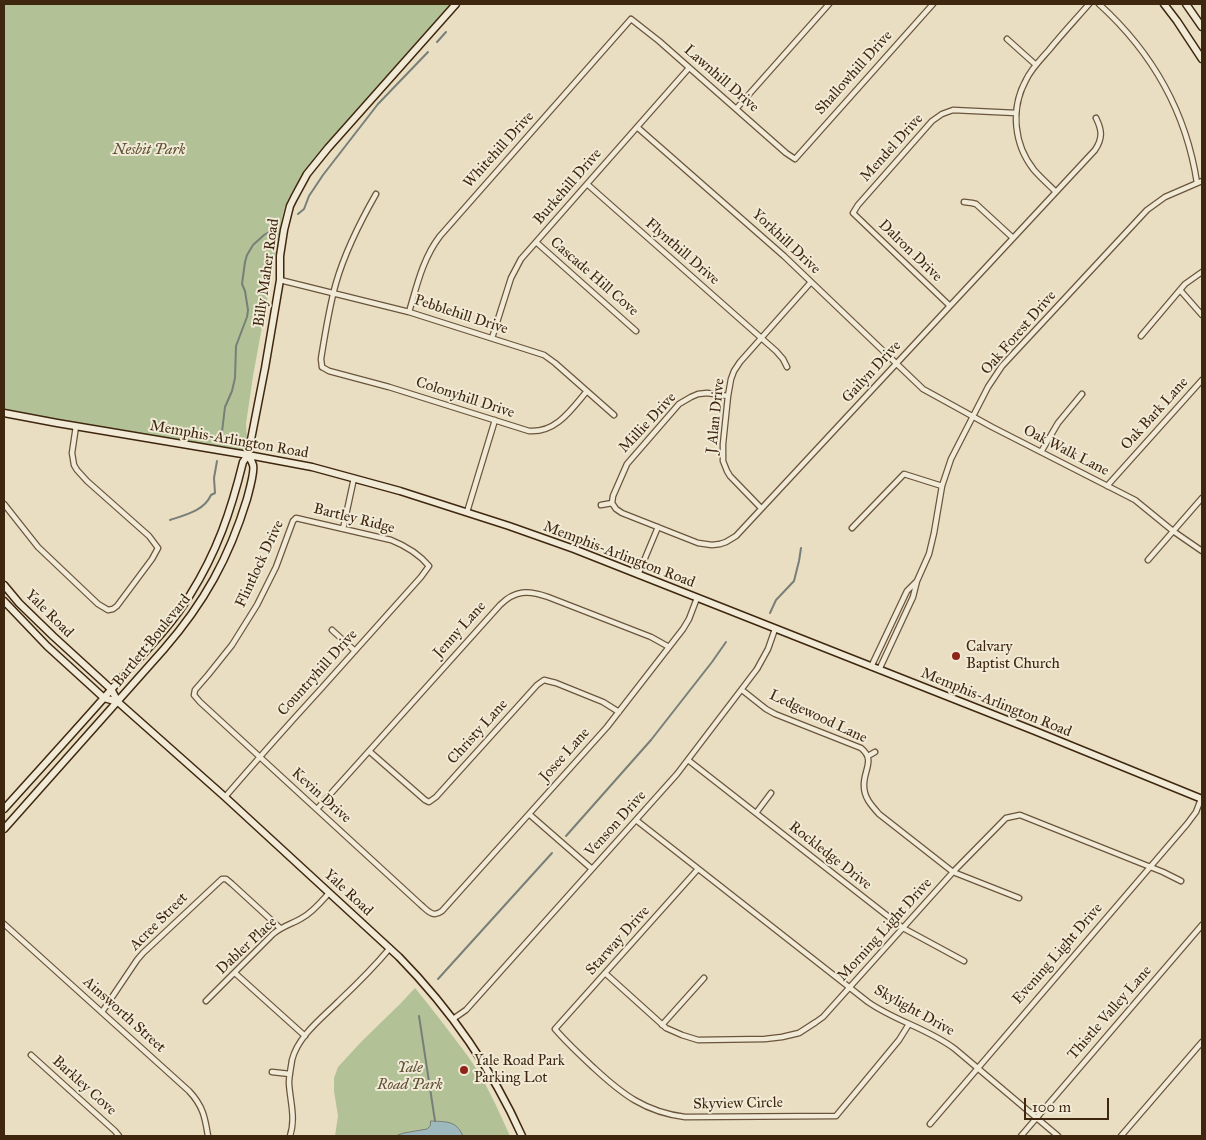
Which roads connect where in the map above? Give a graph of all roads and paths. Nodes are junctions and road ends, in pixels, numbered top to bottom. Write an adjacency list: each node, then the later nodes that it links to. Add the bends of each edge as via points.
1 (456, 4): 28 (main road, Billy Maher Road, via 307,174 288,215 280,256)
2 (830, 4): 14 (street)
3 (933, 4): 18 (street, Shallowhill Drive)
4 (1090, 4): 12 (street)
5 (1099, 4): 19 (street, via 1141,49 1168,91 1189,142)
6 (1164, 4): 11 (main road)
7 (1186, 4): 9 (main road)
8 (631, 19): 13 (street, Lawnhill Drive); 33 (street, Whitehill Drive, via 440,236 424,265)
9 (1202, 27)
10 (1007, 39): 12 (street)
11 (1202, 59)
12 (1036, 65): 15 (street, via 1022,87)
13 (689, 68): 14 (street, Lawnhill Drive); 17 (street, Burkehill Drive)
14 (736, 109): 18 (street, Lawnhill Drive)
15 (1016, 113): 21 (street, via 1017,133 1026,157); 24 (street, Mendel Drive, via 957,109 942,114 932,121)
16 (1096, 118): 21 (street, Gailyn Drive, via 1102,134 1098,145)
17 (636, 127): 20 (street, Burkehill Drive); 29 (street, Yorkhill Drive)
18 (795, 159)
19 (1200, 182): 48 (street, Oak Forest Drive, via 1165,197 1147,210 999,370)
20 (587, 184): 26 (street, Burkehill Drive); 38 (street, Flynthill Drive)
21 (1056, 192): 25 (street, Gailyn Drive)
22 (376, 194): 31 (street, via 353,238)
23 (964, 202): 25 (street, via 976,204)
24 (853, 213): 32 (street, Dalron Drive)
25 (1013, 238): 32 (street, Gailyn Drive)
26 (536, 242): 35 (street, Cascade Hill Cove); 37 (street, Burkehill Drive, via 514,271)
27 (1202, 272): 30 (street)
28 (280, 280): 31 (street, Pebblehill Drive); 52 (main road, Billy Maher Road)
29 (811, 282): 38 (street, J Alan Drive); 39 (street, Yorkhill Drive)
30 (1180, 290): 34 (street); 36 (street)
31 (334, 294): 33 (street, Pebblehill Drive); 49 (street, Colonyhill Drive, via 320,369)
32 (950, 306): 39 (street, Gailyn Drive)
33 (409, 312): 37 (street, Pebblehill Drive)
34 (1202, 315)
35 (636, 330)
36 (1141, 336)
37 (492, 338): 43 (street, Pebblehill Drive, via 544,355)
38 (761, 338): 40 (street, Flynthill Drive); 45 (street, J Alan Drive, via 734,371)
39 (897, 363): 41 (street, Yorkhill Drive); 60 (street, Gailyn Drive)
40 (788, 367)
41 (914, 380): 48 (street, Oak Walk Lane, via 923,389)
42 (1202, 380): 55 (street, Oak Bark Lane)
43 (587, 391): 47 (street, Pebblehill Drive); 49 (street, Colonyhill Drive, via 563,419 545,430 529,430)
44 (1082, 394): 51 (street, via 1058,423)
45 (728, 396): 57 (street, Millie Drive, via 698,394 679,404 626,464); 60 (street, J Alan Drive, via 723,460 730,476)
46 (4, 413): 50 (main road, Memphis-Arlington Road)
47 (614, 415)
48 (973, 417): 51 (street, Oak Walk Lane); 54 (street, Oak Forest Drive, via 951,459)
49 (495, 420): 61 (street)
50 (76, 426): 52 (main road, Memphis-Arlington Road); 58 (street, via 72,453 77,470 158,548 117,606 108,610 98,604 38,547)
51 (1042, 452): 55 (street, Oak Walk Lane)
52 (248, 455): 53 (main road, Memphis-Arlington Road); 71 (main road, Bartlett Boulevard, via 243,462 220,538); 74 (main road, Bartlett Boulevard, via 254,465 250,488 234,538)
53 (354, 478): 61 (main road, Memphis-Arlington Road); 64 (street)
54 (942, 486): 65 (street, via 904,474); 72 (street, Oak Forest Drive, via 934,533)
55 (1107, 486): 66 (street, Oak Walk Lane, via 1134,500)
56 (1202, 498): 66 (street)
57 (612, 503): 59 (street); 63 (street, Gailyn Drive, via 622,513)
58 (4, 504)
59 (601, 506)
60 (761, 508): 63 (street, Gailyn Drive, via 736,536 720,544 698,543)
61 (466, 512): 70 (main road, Memphis-Arlington Road)
62 (296, 518): 64 (street, Bartley Ridge); 85 (street, Flintlock Drive, via 257,604 232,645)
63 (658, 527): 70 (street)
64 (343, 528): 69 (street, Bartley Ridge, via 396,542)
65 (852, 528)
66 (1173, 532): 67 (street, Oak Walk Lane); 68 (street)
67 (1202, 551)
68 (1148, 560)
69 (429, 566): 80 (street, Countryhill Drive)
70 (638, 575): 75 (main road, Memphis-Arlington Road)
71 (198, 581): 74 (main road); 83 (main road, Bartlett Boulevard, via 171,622)
72 (917, 581): 81 (street, Oak Forest Drive, via 907,591); 82 (street, Oak Forest Drive, via 913,597)
73 (4, 586): 83 (main road, Yale Road)
74 (210, 588): 87 (main road, Bartlett Boulevard, via 182,629)
75 (697, 598): 77 (main road, Memphis-Arlington Road); 79 (street, Josee Lane, via 686,624)
76 (4, 601): 86 (main road, Yale Road)
77 (775, 629): 81 (main road, Memphis-Arlington Road); 84 (street, Venson Drive, via 766,654)
78 (332, 630): 80 (street)
79 (669, 647): 88 (street, Josee Lane); 89 (street, Jenny Lane, via 548,596 527,592 516,594 500,605)
80 (355, 651): 92 (street, Countryhill Drive)
81 (871, 667): 82 (main road, Memphis-Arlington Road)
82 (879, 670): 98 (main road, Memphis-Arlington Road)
83 (111, 690): 86 (main road, Bartlett Boulevard); 87 (main road, Yale Road)
84 (742, 690): 91 (street, Ledgewood Lane, via 775,714 861,748); 93 (street, Venson Drive)
85 (194, 694): 92 (street, Kevin Drive)
86 (104, 698): 87 (main road, Yale Road); 94 (main road, Bartlett Boulevard)
87 (118, 702): 95 (main road, Bartlett Boulevard); 97 (main road, Yale Road)
88 (619, 712): 89 (street, Christy Lane, via 603,702 548,680 542,682 429,802); 102 (street, Josee Lane)
89 (369, 751): 100 (street, Jenny Lane)
90 (875, 752): 91 (street)
91 (868, 756): 108 (street, Ledgewood Lane, via 864,785 870,804)
92 (260, 757): 97 (street, Countryhill Drive); 100 (street, Kevin Drive)
93 (688, 760): 101 (street, Rockledge Drive); 103 (street, Venson Drive)
94 (32, 777): 95 (main road); 99 (main road, Bartlett Boulevard)
95 (42, 786): 104 (main road, Bartlett Boulevard)
96 (771, 793): 101 (street)
97 (225, 796): 110 (main road, Yale Road)
98 (1202, 799): 105 (street, Evening Light Drive, via 1194,814)
99 (4, 809)
100 (317, 809): 112 (street, Kevin Drive)
101 (756, 813): 116 (street, Rockledge Drive)
102 (530, 814): 106 (street); 112 (street, Josee Lane, via 442,911)
103 (636, 820): 106 (street, Venson Drive); 107 (street, Skylight Drive)
104 (4, 828)
105 (1150, 866): 108 (street, Morning Light Drive, via 1020,815 1006,818); 109 (street, Morning Light Drive); 132 (street, Evening Light Drive)
106 (592, 869): 125 (street, Venson Drive, via 466,1010)
107 (698, 869): 120 (street, Starway Drive); 122 (street, Skylight Drive)
108 (953, 872): 111 (street, Ledgewood Lane); 116 (street, Morning Light Drive)
109 (1181, 881)
110 (329, 893): 115 (street, Dabler Place, via 306,916); 117 (main road, Yale Road)
111 (1019, 898)
112 (435, 914)
113 (4, 924): 124 (street, Ainsworth Street)
114 (1202, 925): 135 (street, Thistle Valley Lane)
115 (280, 928): 119 (street, Dabler Place); 124 (street, Acree Street, via 222,878 141,956)
116 (903, 928): 118 (street, Rockledge Drive); 122 (street, Morning Light Drive)
117 (390, 948): 125 (main road, Yale Road); 129 (street)
118 (964, 961)
119 (235, 973): 123 (street, Dabler Place); 129 (street)
120 (605, 973): 127 (street, Morning Light Drive); 128 (street, Starway Drive)
121 (704, 978): 127 (street)
122 (850, 988): 126 (street, Skylight Drive, via 874,1006); 127 (street, Morning Light Drive, via 816,1022 799,1033 782,1037 698,1040 677,1034)
123 (206, 1001)
124 (102, 1012): 138 (street, Ainsworth Street, via 192,1094 204,1114)
125 (453, 1019): 140 (main road, Yale Road, via 491,1076)
126 (909, 1024): 128 (street, Skyview Circle, via 836,1116 729,1118 678,1116 635,1101 616,1088); 132 (street, Skylight Drive, via 947,1043)
127 (662, 1025)
128 (555, 1029)
129 (305, 1036): 134 (street, via 295,1051)
130 (1202, 1042): 143 (street)
131 (31, 1055): 137 (street, Barkley Cove)
132 (978, 1068): 135 (street, Skylight Drive); 136 (street, Evening Light Drive)
133 (272, 1072): 134 (street)
134 (290, 1074): 139 (street, via 293,1118)
135 (1037, 1118): 141 (street, Thistle Valley Lane); 142 (street, Skylight Drive)
136 (930, 1124)
137 (119, 1136)
138 (208, 1136)
139 (290, 1136)
140 (522, 1136)
141 (1021, 1136)
142 (1058, 1136)
143 (1121, 1136)

